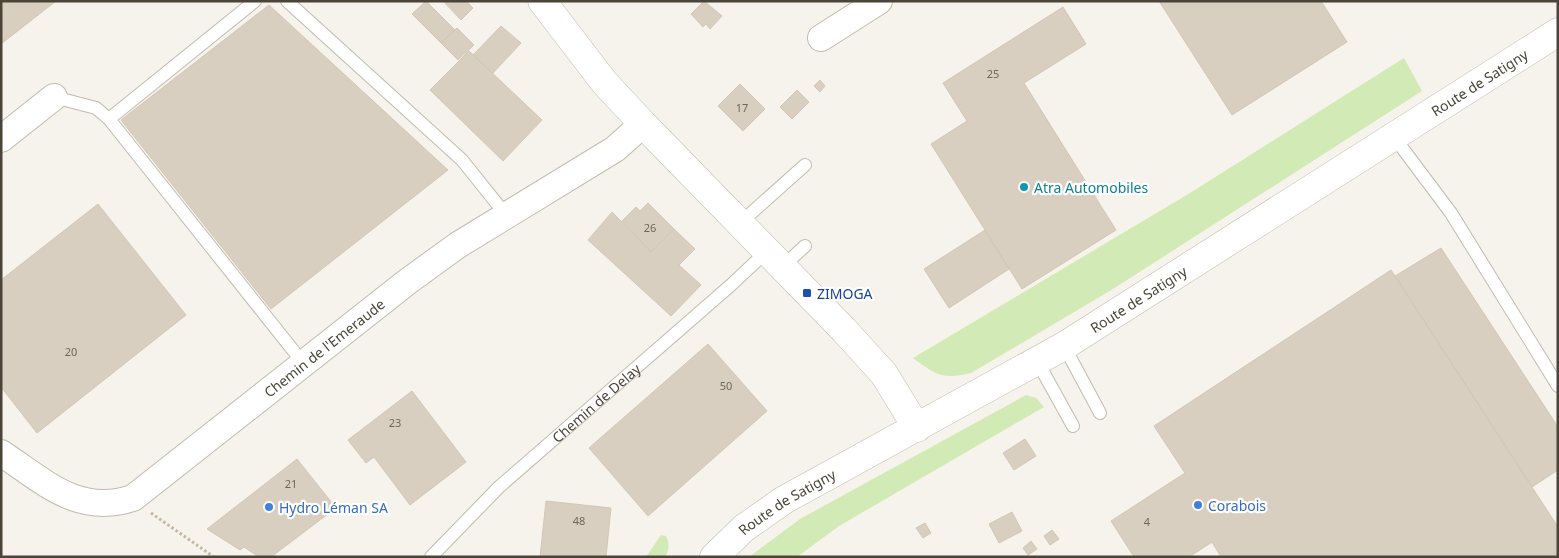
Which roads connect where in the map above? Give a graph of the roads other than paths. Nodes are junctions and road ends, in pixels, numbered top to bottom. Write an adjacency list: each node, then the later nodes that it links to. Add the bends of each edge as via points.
1 (255, 1): 8 (lane)
2 (287, 1): 13 (lane, via 462,160)
3 (542, 1): 9 (street, via 604,82)
4 (879, 1): 6 (street)
5 (1558, 32): 10 (street, Route de Satigny)
6 (821, 38)
7 (54, 97): 8 (lane, via 96,108); 11 (street)
8 (109, 119): 19 (lane)
9 (642, 124): 13 (street, Chemin de l'Emeraude, via 615,149); 14 (street)
10 (1394, 137): 17 (street, Route de Satigny); 20 (lane, via 1451,213)
11 (1, 139)
12 (805, 165): 14 (lane)
13 (506, 215): 19 (street, Chemin de l'Emeraude, via 421,272)
14 (739, 224): 16 (street)
15 (804, 246): 16 (lane, Chemin de Delay)
16 (774, 259): 23 (street, via 884,374); 25 (lane, Chemin de Delay, via 731,285 499,487)
17 (1064, 346): 18 (street, Route de Satigny); 21 (lane)
18 (1037, 361): 22 (lane); 23 (street, Route de Satigny)
19 (304, 364): 24 (street, Chemin de l'Emeraude, via 134,498 108,505 73,498)
20 (1558, 386)
21 (1100, 413)
22 (1073, 426)
23 (917, 428): 26 (street, Route de Satigny, via 784,500 744,528)
24 (1, 453)
25 (431, 557)
26 (714, 557)

